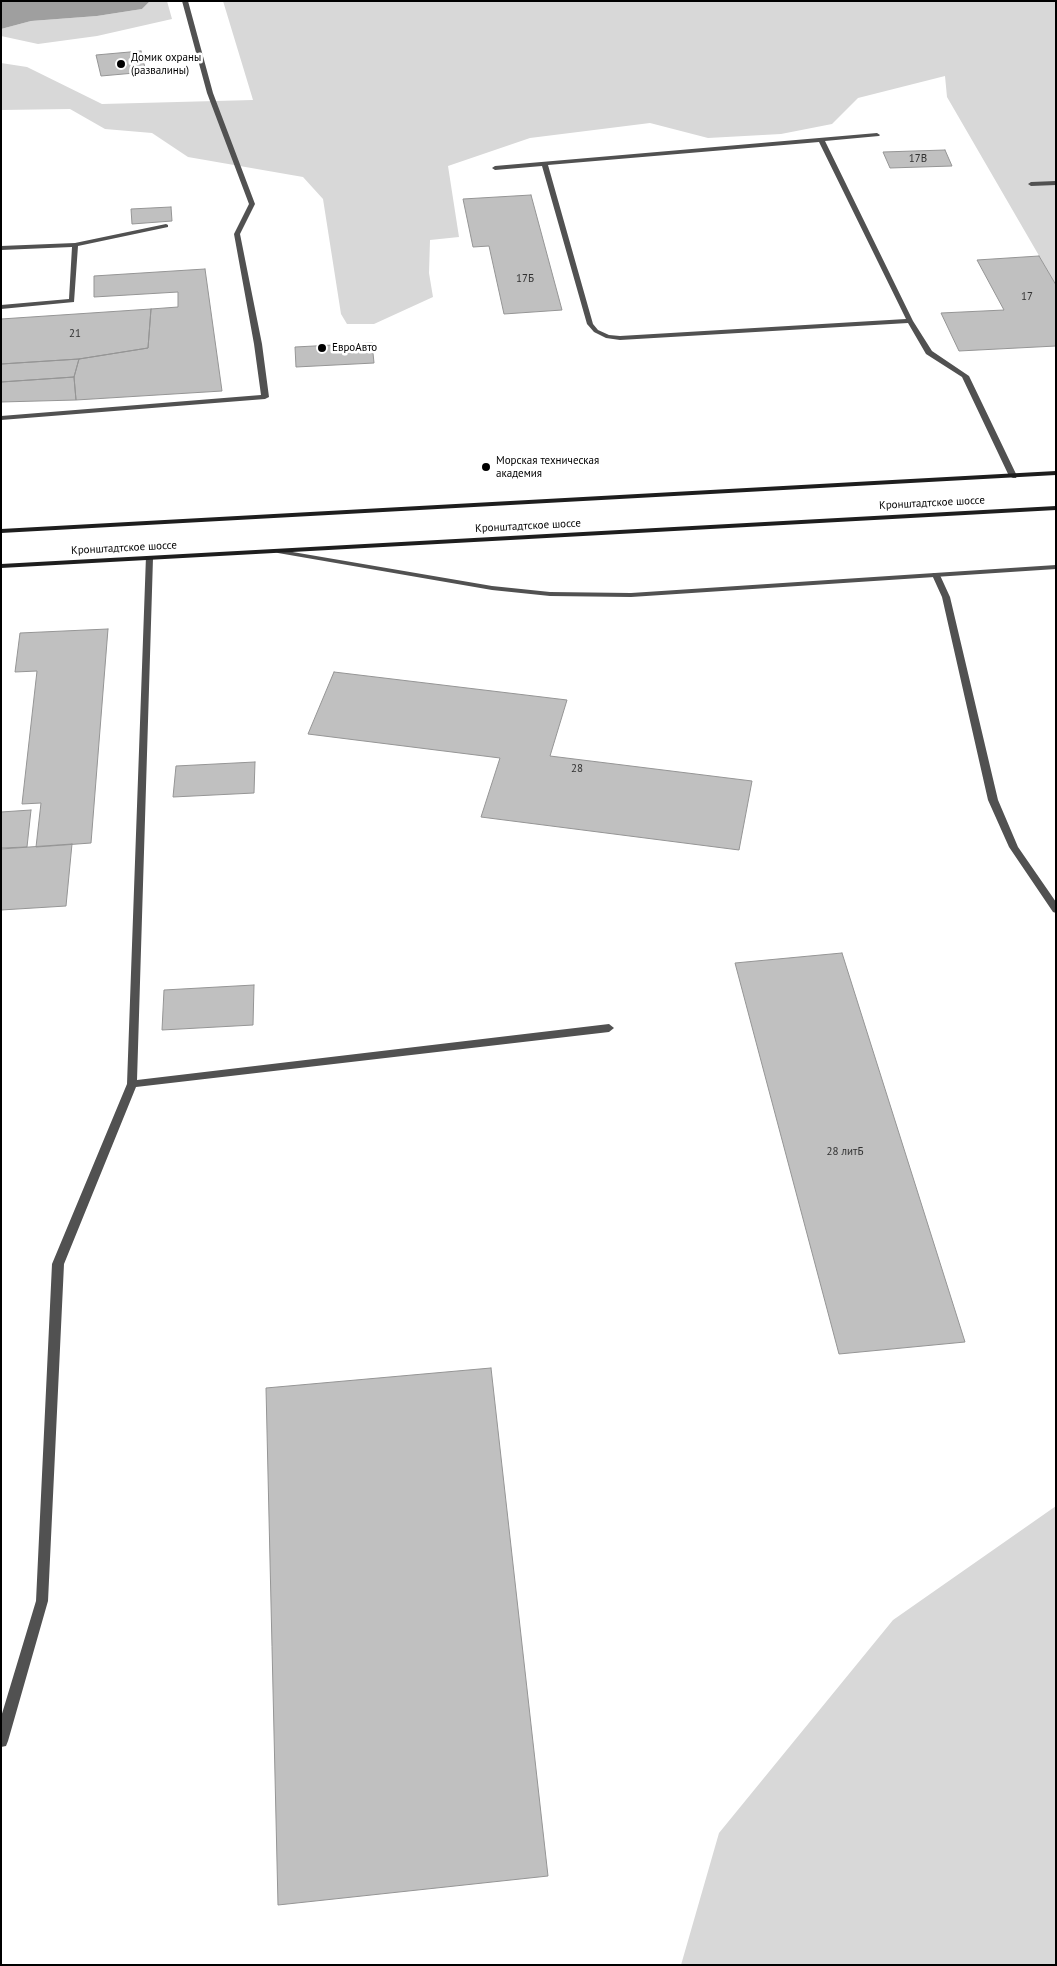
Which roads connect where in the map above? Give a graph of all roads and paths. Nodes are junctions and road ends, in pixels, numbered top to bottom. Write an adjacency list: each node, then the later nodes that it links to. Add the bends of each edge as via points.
1 (185, 1): 13 (street, via 210,93 252,204 237,234 265,397)
2 (877, 135): 3 (street)
3 (821, 140): 4 (street); 12 (street)
4 (545, 164): 5 (street); 12 (street, via 590,324 596,331 620,338)
5 (495, 168)
6 (1056, 183): 7 (street)
7 (1031, 184)
8 (166, 226): 9 (street)
9 (75, 245): 10 (street); 11 (street, via 72,301)
10 (1, 248)
11 (1, 307)
12 (910, 321): 15 (street, via 929,352 965,376)
13 (1, 418)
14 (1056, 473): 15 (main road, Кронштадтское шоссе)
15 (1013, 476): 17 (main road, Кронштадтское шоссе)
16 (1056, 508): 18 (main road, Кронштадтское шоссе)
17 (1, 531)
18 (278, 551): 19 (main road, Кронштадтское шоссе); 22 (street, via 492,588 550,594 631,595)
19 (149, 558): 20 (main road, Кронштадтское шоссе); 25 (street)
20 (1, 566)
21 (1056, 567): 22 (street)
22 (936, 575): 23 (street, via 946,597 993,800 1014,847)
23 (1056, 910)
24 (609, 1028): 25 (street)
25 (132, 1084): 26 (street, via 58,1264 42,1601)
26 (1, 1741)

